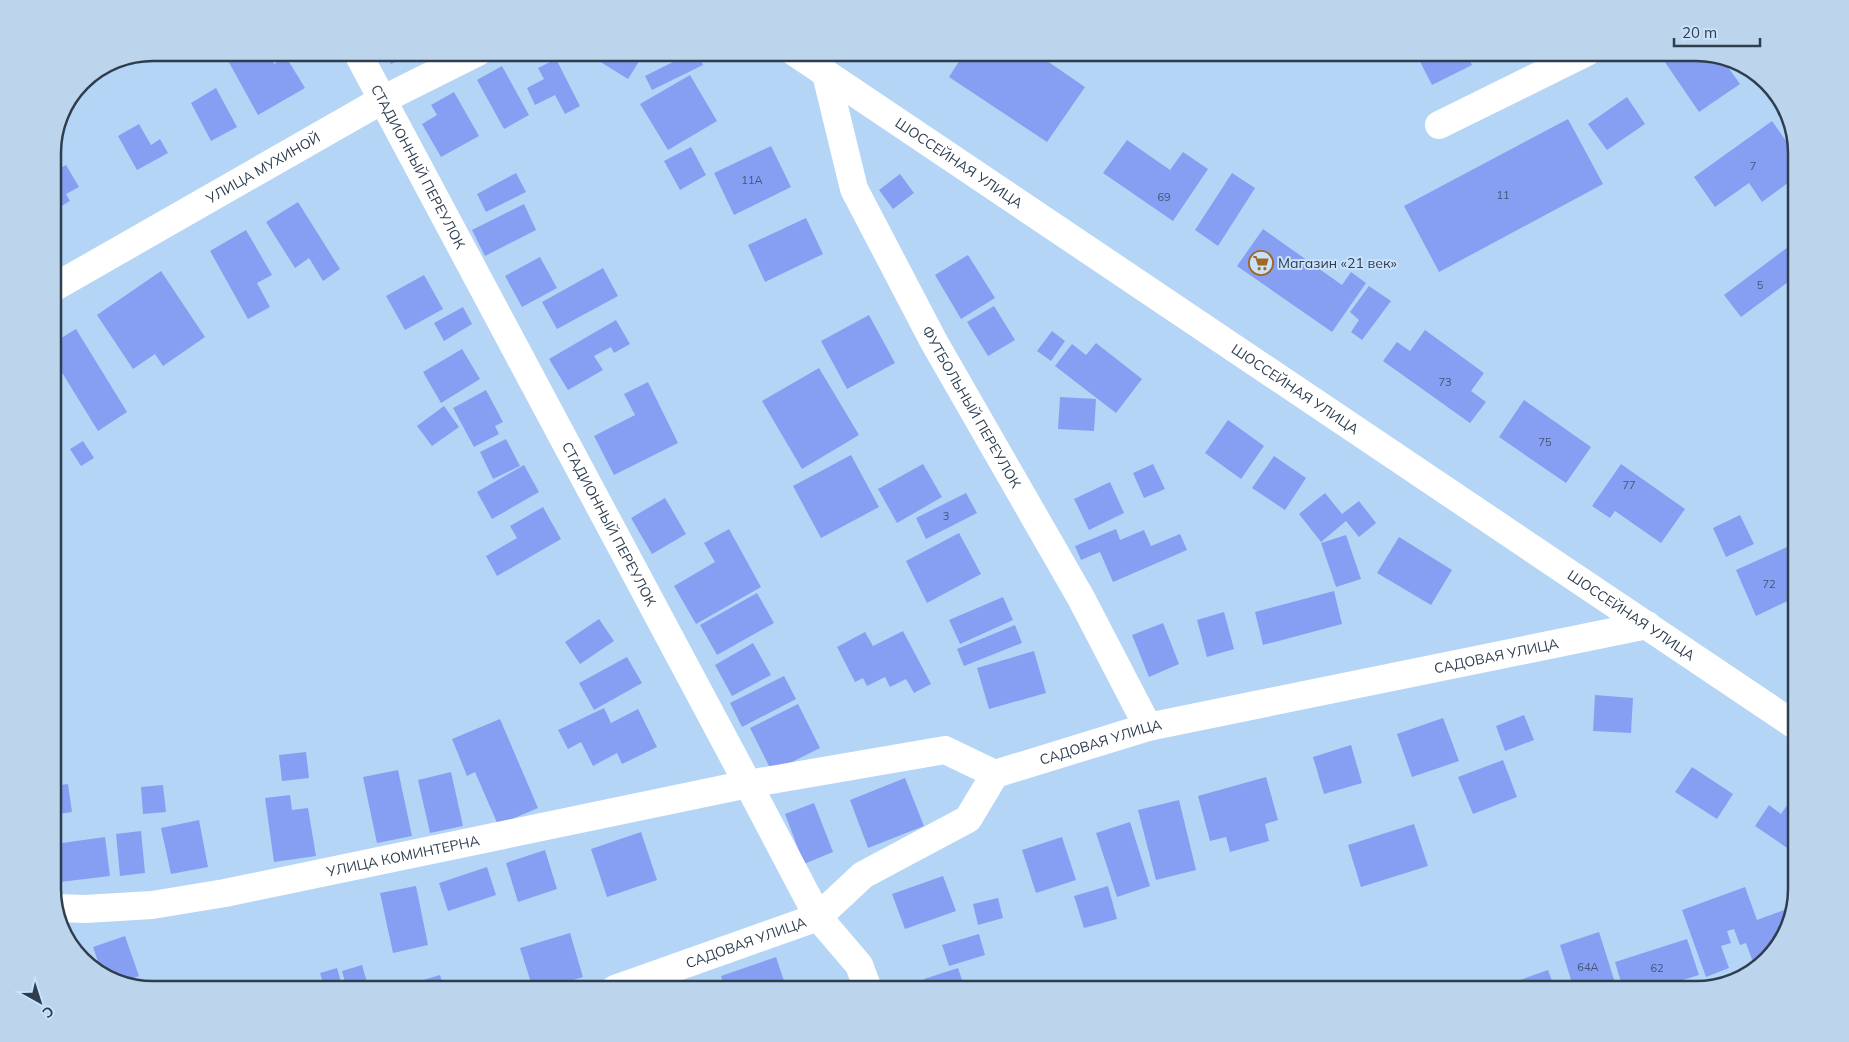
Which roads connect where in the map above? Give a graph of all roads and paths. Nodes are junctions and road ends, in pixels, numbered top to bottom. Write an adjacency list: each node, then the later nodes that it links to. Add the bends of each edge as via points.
1 (362, 61): 6 (street, СТАДИОННЫЙ ПЕРЕУЛОК)
2 (460, 61): 6 (street, УЛИЦА МУХИНОЙ)
3 (807, 61): 5 (street, ШОССЕЙНАЯ УЛИЦА)
4 (1569, 61): 7 (street)
5 (826, 74): 9 (street, ШОССЕЙНАЯ УЛИЦА); 11 (street, ФУТБОЛЬНЫЙ ПЕРЕУЛОК, via 854,189 934,342 1081,598)
6 (382, 100): 8 (street, УЛИЦА МУХИНОЙ); 13 (street, СТАДИОННЫЙ ПЕРЕУЛОК)
7 (1440, 125)
8 (61, 283)
9 (1646, 625): 10 (street, ШОССЕЙНАЯ УЛИЦА); 11 (street, САДОВАЯ УЛИЦА)
10 (1788, 713)
11 (1148, 728): 12 (street, САДОВАЯ УЛИЦА)
12 (995, 774): 13 (street, УЛИЦА КОМИНТЕРНА, via 946,750); 15 (street, САДОВАЯ УЛИЦА, via 968,819 864,875)
13 (748, 784): 14 (street, УЛИЦА КОМИНТЕРНА, via 225,893 152,905); 15 (street, СТАДИОННЫЙ ПЕРЕУЛОК)
14 (63, 908)
15 (818, 917): 16 (street, САДОВАЯ УЛИЦА); 17 (street, СТАДИОННЫЙ ПЕРЕУЛОК, via 859,965)
16 (640, 981)
17 (865, 981)

